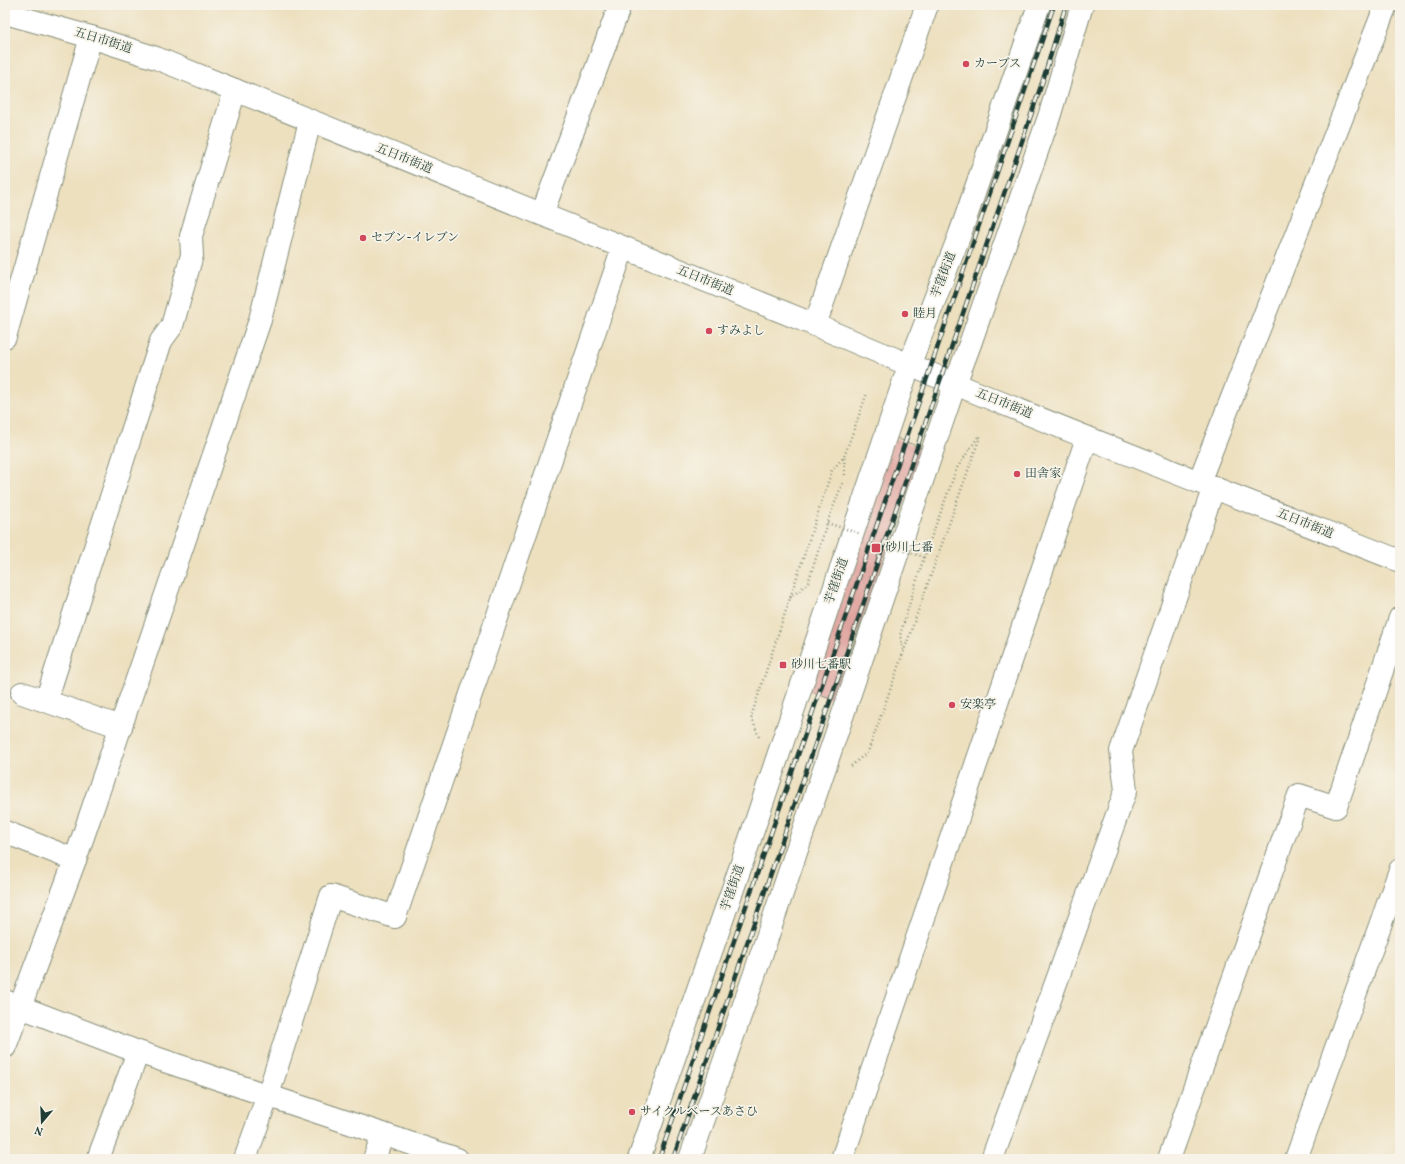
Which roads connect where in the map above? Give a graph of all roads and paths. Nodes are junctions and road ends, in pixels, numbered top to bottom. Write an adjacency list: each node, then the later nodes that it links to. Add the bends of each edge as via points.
1 (620, 5): 10 (street)
2 (927, 5): 12 (street)
3 (1039, 5): 14 (street, 芋窪街道, via 960,234)
4 (1082, 5): 15 (street, via 1047,121)
5 (1386, 5): 19 (street)
6 (5, 13): 7 (street, 五日市街道)
7 (91, 37): 8 (street, 五日市街道, via 156,58); 13 (street)
8 (235, 90): 9 (street, 五日市街道); 29 (street, via 191,236 192,255 172,326 161,341)
9 (310, 121): 10 (street, 五日市街道); 30 (street, via 260,320)
10 (542, 214): 11 (street, 五日市街道)
11 (623, 248): 12 (street, 五日市街道); 39 (street, via 395,917 331,896)
12 (815, 326): 14 (street, 五日市街道)
13 (5, 337)
14 (909, 366): 15 (street, 五日市街道); 45 (street, 芋窪街道, via 754,829)
15 (955, 384): 17 (street, 五日市街道); 46 (street)
16 (867, 393): 18 (path)
17 (1086, 438): 19 (street, 五日市街道); 47 (street)
18 (844, 458): 20 (path, via 845,476); 25 (path, via 832,470)
19 (1206, 484): 24 (street, 五日市街道); 48 (street, via 1121,752 1126,790)
20 (827, 523): 21 (path, bridge); 25 (path, via 808,583)
21 (860, 534)
22 (889, 546): 23 (path, bridge)
23 (924, 556): 27 (path, via 900,635); 27 (path, via 957,468 981,434)
24 (1400, 561)
25 (790, 598): 31 (path, via 751,717)
26 (1400, 618): 49 (street, via 1336,807 1300,795)
27 (903, 651): 32 (path, via 868,752)
28 (22, 693): 29 (street)
29 (46, 701): 30 (street)
30 (121, 726): 34 (street)
31 (761, 741)
32 (851, 767)
33 (5, 832): 34 (street)
34 (75, 860): 36 (street)
35 (1400, 870): 50 (street)
36 (13, 1004): 37 (street); 38 (street)
37 (5, 1047)
38 (138, 1052): 39 (street); 41 (street)
39 (268, 1095): 40 (street); 42 (street)
40 (383, 1134): 43 (street); 44 (street)
41 (98, 1159)
42 (245, 1159)
43 (374, 1159)
44 (457, 1159)
45 (639, 1159)
46 (690, 1159)
47 (842, 1159)
48 (992, 1159)
49 (1169, 1159)
50 (1296, 1159)

